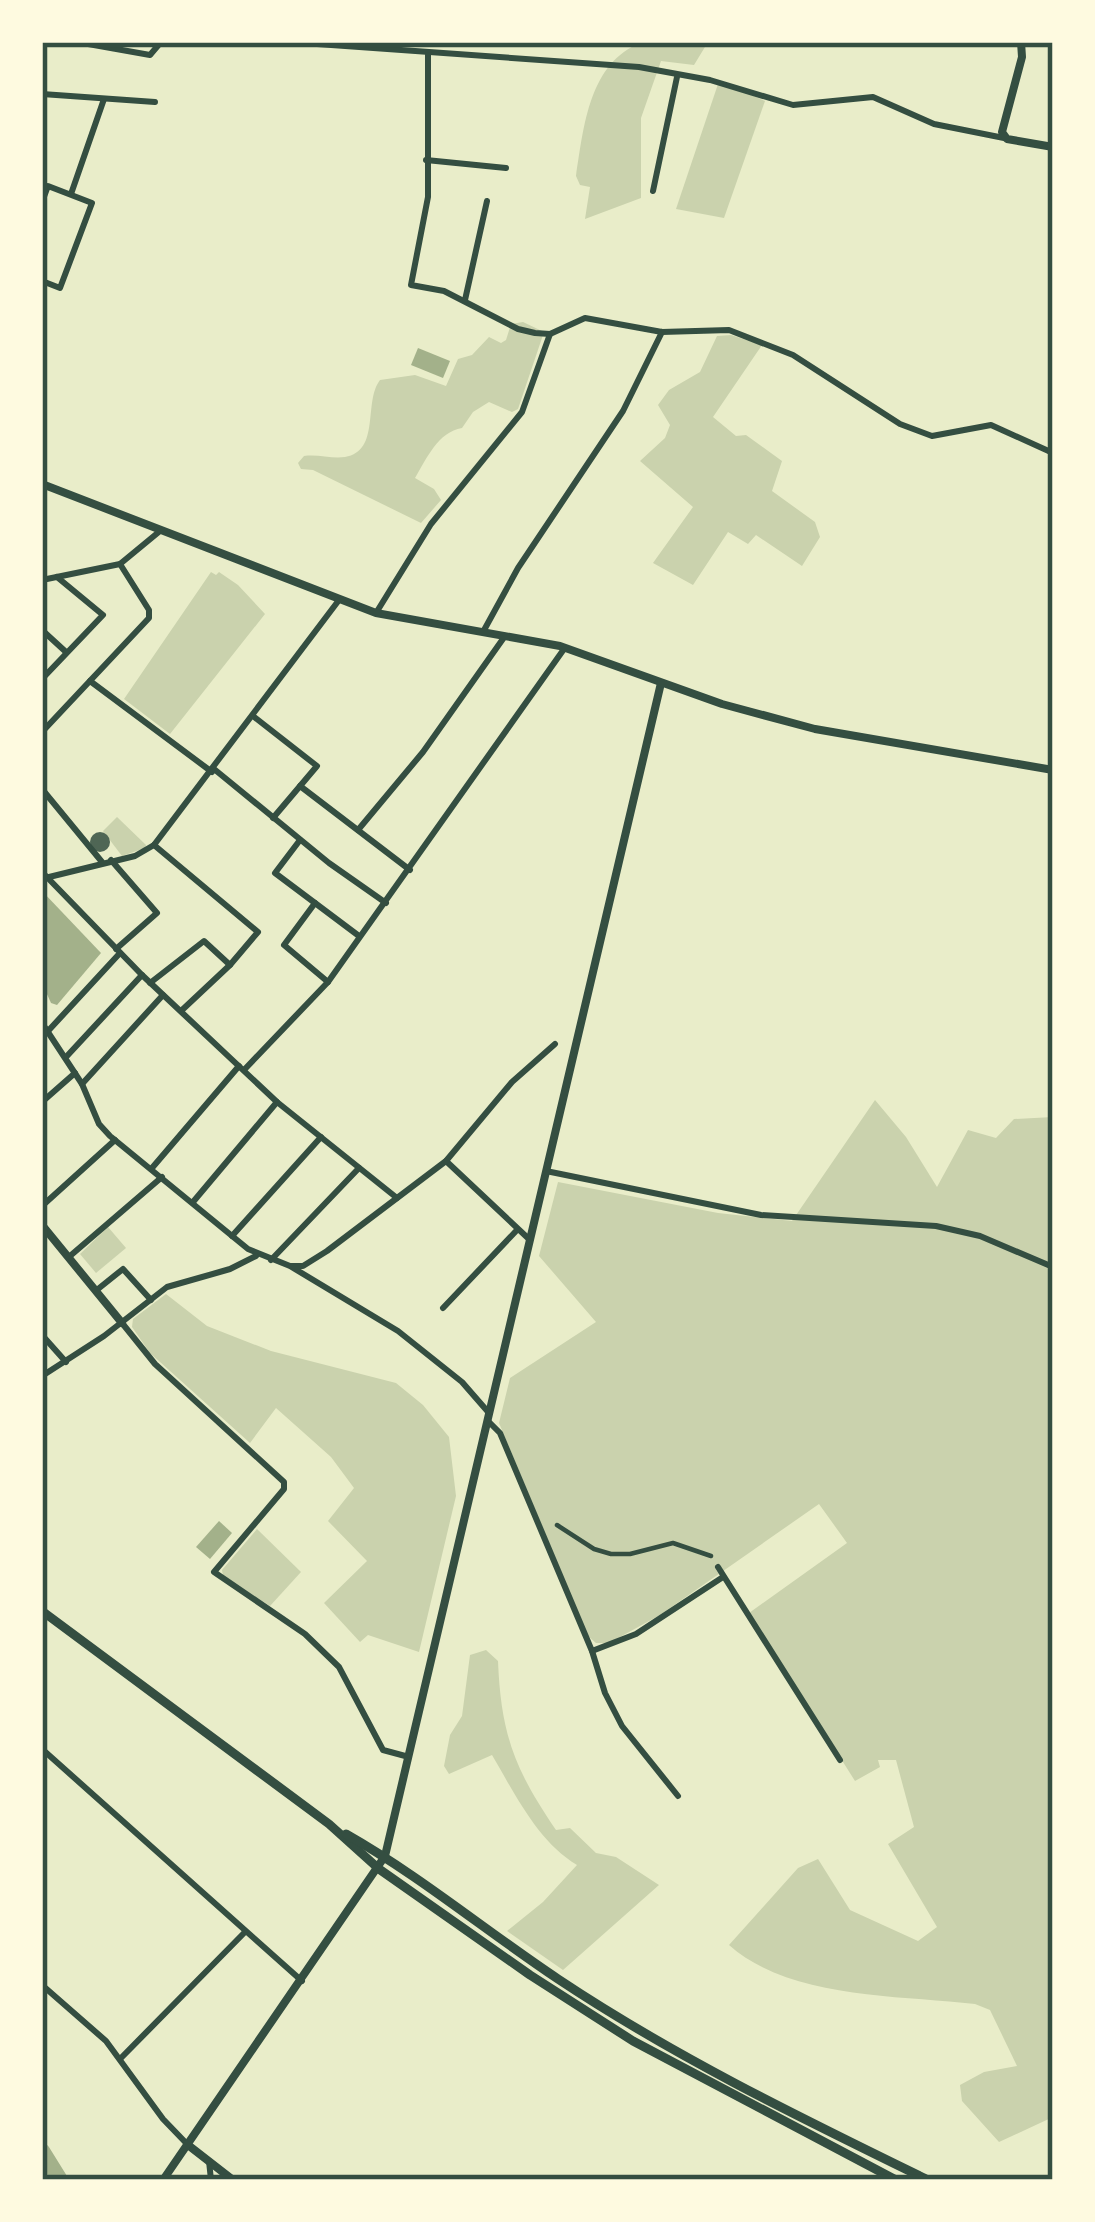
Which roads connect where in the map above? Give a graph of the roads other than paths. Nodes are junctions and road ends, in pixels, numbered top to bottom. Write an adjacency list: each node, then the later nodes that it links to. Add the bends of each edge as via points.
1 (77, 42): 2 (street, via 150,55)
2 (161, 42)
3 (289, 42): 5 (street)
4 (1021, 42): 10 (street, via 1002,126)
5 (428, 55): 6 (street); 12 (street)
6 (677, 75): 10 (street, via 793,105 873,97 934,124); 14 (street)
7 (42, 94): 8 (street)
8 (104, 99): 9 (street); 15 (street)
9 (155, 102)
10 (1007, 139): 11 (street)
11 (1053, 147)
12 (426, 160): 13 (street); 19 (street, via 428,197 410,284)
13 (506, 168)
14 (653, 191)
15 (71, 194): 16 (street, via 48,186); 18 (street, via 92,202 60,288)
16 (43, 199)
17 (488, 201): 19 (street)
18 (42, 281)
19 (465, 300): 21 (street, via 518,328)
20 (662, 332): 21 (street, via 585,318); 22 (street, via 729,330 793,355 900,424 932,436 991,425); 31 (street, via 623,411)
21 (550, 334): 29 (street, via 522,412 431,524)
22 (1053, 453)
23 (42, 484): 24 (street)
24 (160, 531): 25 (street); 28 (street)
25 (120, 564): 26 (street); 36 (street, via 151,614)
26 (57, 577): 27 (street); 34 (street, via 103,615)
27 (42, 580)
28 (339, 600): 29 (street); 38 (street)
29 (376, 613): 31 (street)
30 (42, 630): 34 (street)
31 (482, 634): 32 (street)
32 (506, 636): 33 (street); 45 (street)
33 (564, 648): 37 (street); 49 (street)
34 (67, 653): 35 (street)
35 (42, 679)
36 (90, 681): 39 (street); 41 (street)
37 (661, 683): 40 (street, via 815,729); 75 (street)
38 (253, 716): 41 (street); 42 (street, via 317,766)
39 (42, 732)
40 (1053, 770)
41 (213, 771): 44 (street); 47 (street)
42 (300, 786): 44 (street); 45 (street)
43 (42, 788): 48 (street)
44 (273, 818): 46 (street)
45 (358, 830): 49 (street)
46 (300, 840): 51 (street, via 275,873); 52 (street)
47 (154, 845): 48 (street); 55 (street, via 258,932)
48 (106, 861): 50 (street); 54 (street, via 158,913)
49 (410, 870): 52 (street)
50 (43, 876): 54 (street)
51 (315, 903): 53 (street); 57 (street, via 284,945)
52 (386, 903): 53 (street)
53 (360, 937): 57 (street)
54 (117, 951): 56 (street); 62 (street)
55 (230, 965): 58 (street, via 204,941); 60 (street)
56 (142, 975): 58 (street); 64 (street)
57 (328, 982): 65 (street)
58 (150, 983): 59 (street)
59 (164, 995): 60 (street); 67 (street)
60 (181, 1011): 65 (street)
61 (42, 1023): 62 (street)
62 (48, 1032): 64 (street)
63 (555, 1044): 72 (street)
64 (66, 1058): 66 (street)
65 (242, 1068): 69 (street); 73 (street)
66 (75, 1072): 67 (street); 68 (street)
67 (82, 1084): 71 (street)
68 (42, 1102)
69 (277, 1102): 70 (street); 78 (street)
70 (321, 1137): 74 (street); 82 (street)
71 (115, 1140): 73 (street); 79 (street)
72 (446, 1161): 77 (street); 81 (street)
73 (152, 1168): 76 (street)
74 (359, 1168): 77 (street); 86 (street)
75 (546, 1171): 83 (street); 88 (street, via 761,1215 936,1226 980,1235)
76 (162, 1177): 78 (street); 85 (street)
77 (397, 1198): 87 (street, via 327,1251)
78 (194, 1202): 82 (street)
79 (42, 1206)
80 (42, 1225): 85 (street)
81 (518, 1230): 83 (street); 91 (street)
82 (232, 1236): 84 (street)
83 (530, 1240): 96 (street)
84 (257, 1255): 86 (street); 90 (street)
85 (70, 1256): 89 (street)
86 (272, 1260): 87 (street)
87 (290, 1266): 96 (street, via 413,1342)
88 (1053, 1268)
89 (98, 1289): 90 (street, via 123,1269); 92 (street)
90 (151, 1300): 92 (street)
91 (443, 1308)
92 (122, 1323): 94 (street); 104 (street, via 155,1364 284,1482 214,1572 305,1634 347,1677 383,1750)
93 (42, 1335): 94 (street)
94 (66, 1362): 95 (street)
95 (42, 1376)
96 (488, 1417): 102 (street); 104 (street)
97 (557, 1525): 98 (street, via 611,1554 673,1544)
98 (711, 1556)
99 (718, 1567): 100 (street)
100 (724, 1576): 102 (street, via 636,1634); 105 (street)
101 (42, 1611): 107 (highway)
102 (592, 1651): 106 (street, via 622,1726)
103 (42, 1749): 110 (street)
104 (409, 1757): 108 (street)
105 (840, 1760)
106 (678, 1796)
107 (329, 1824): 108 (highway); 109 (highway)
108 (386, 1856): 109 (street); 122 (highway, via 639,2030)
109 (380, 1869): 111 (street); 116 (highway, via 633,2041)
110 (245, 1932): 111 (street); 113 (street)
111 (302, 1981): 114 (street)
112 (42, 1984): 113 (street)
113 (121, 2058): 114 (street)
114 (188, 2145): 115 (street); 117 (street)
115 (208, 2161): 118 (street); 119 (street)
116 (876, 2170): 120 (street); 121 (highway)
117 (163, 2180)
118 (211, 2180)
119 (233, 2180)
120 (867, 2180)
121 (896, 2180)
122 (928, 2180)

